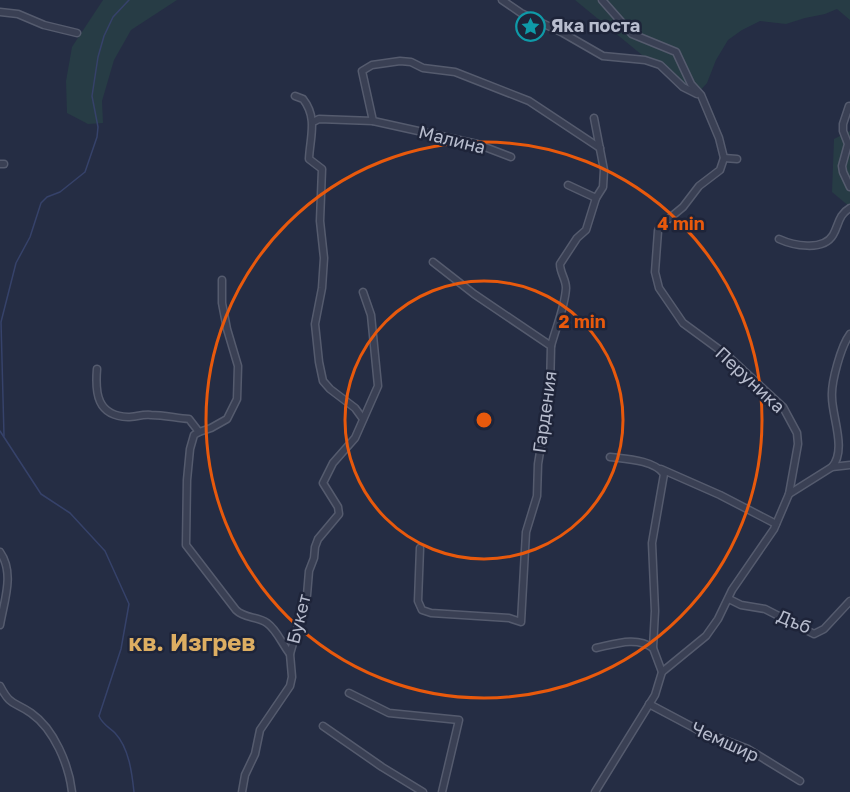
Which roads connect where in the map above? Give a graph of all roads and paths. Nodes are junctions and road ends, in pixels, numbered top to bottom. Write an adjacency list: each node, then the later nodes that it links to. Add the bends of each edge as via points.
1 (502, 0): 5 (street, via 603,56 660,65 683,87)
2 (602, 0): 5 (street, via 632,34 676,52 691,84)
3 (0, 12): 4 (street)
4 (77, 33)
5 (701, 95): 13 (street)
6 (296, 96): 10 (street, via 308,105)
7 (849, 106): 16 (street, via 843,124 849,144 842,166)
8 (594, 118): 11 (street)
9 (372, 121): 10 (street); 11 (street, via 362,72 372,65 411,62 423,68 455,72 529,101); 12 (street, Малина, via 477,144)
10 (313, 122): 26 (street, via 309,159 322,169 320,221 324,258 315,324 323,381)
11 (600, 148): 17 (street, via 604,179)
12 (512, 157)
13 (724, 158): 14 (street); 32 (street, Перуника, via 720,170 660,226 655,272 659,288 683,323 728,356 783,407 797,433 798,444)
14 (737, 159)
15 (568, 185): 17 (street)
16 (850, 187)
17 (596, 198): 24 (street, via 586,230 560,264 566,289)
18 (850, 208): 19 (street, via 837,221 834,234 824,242 803,245)
19 (778, 239)
20 (433, 262): 24 (street, Гардения)
21 (222, 279): 27 (street, via 226,329 238,366 237,399 227,419)
22 (363, 292): 26 (street, via 371,315 378,386)
23 (850, 334): 30 (street, via 832,385 839,438)
24 (551, 346): 34 (street, Гардения, via 550,391 537,464 537,495 526,532 521,622 422,610 418,602)
25 (97, 369): 27 (street, via 97,399 106,409 127,417 149,414 189,419)
26 (363, 419): 41 (street, Букет, via 355,438 333,463 323,483 339,514 315,547 307,595)
27 (199, 432): 41 (street, via 190,449 186,544 236,610 268,623)
28 (610, 458): 31 (street)
29 (850, 465): 30 (street)
30 (832, 467): 32 (street)
31 (661, 469): 33 (street); 40 (street, via 665,480 652,543)
32 (789, 494): 33 (street, Перуника)
33 (776, 524): 36 (street, Перуника)
34 (420, 549)
35 (0, 552): 38 (street, via 9,575)
36 (729, 599): 37 (street, Дъб, via 765,609 814,633 824,629); 42 (street, Перуника, via 706,636)
37 (850, 601)
38 (0, 625)
39 (596, 648): 40 (street, via 641,642)
40 (653, 648): 42 (street)
41 (290, 654): 49 (street, Букет, via 290,686 260,730)
42 (662, 672): 45 (street)
43 (0, 686): 48 (street, via 10,702 44,724 63,759)
44 (349, 693): 51 (street, via 389,713 459,720)
45 (649, 704): 47 (street, Чемшир, via 698,730 748,749); 52 (street)
46 (323, 726): 50 (street)
47 (800, 782)
48 (72, 792)
49 (242, 792)
50 (423, 792)
51 (442, 792)
52 (595, 792)

